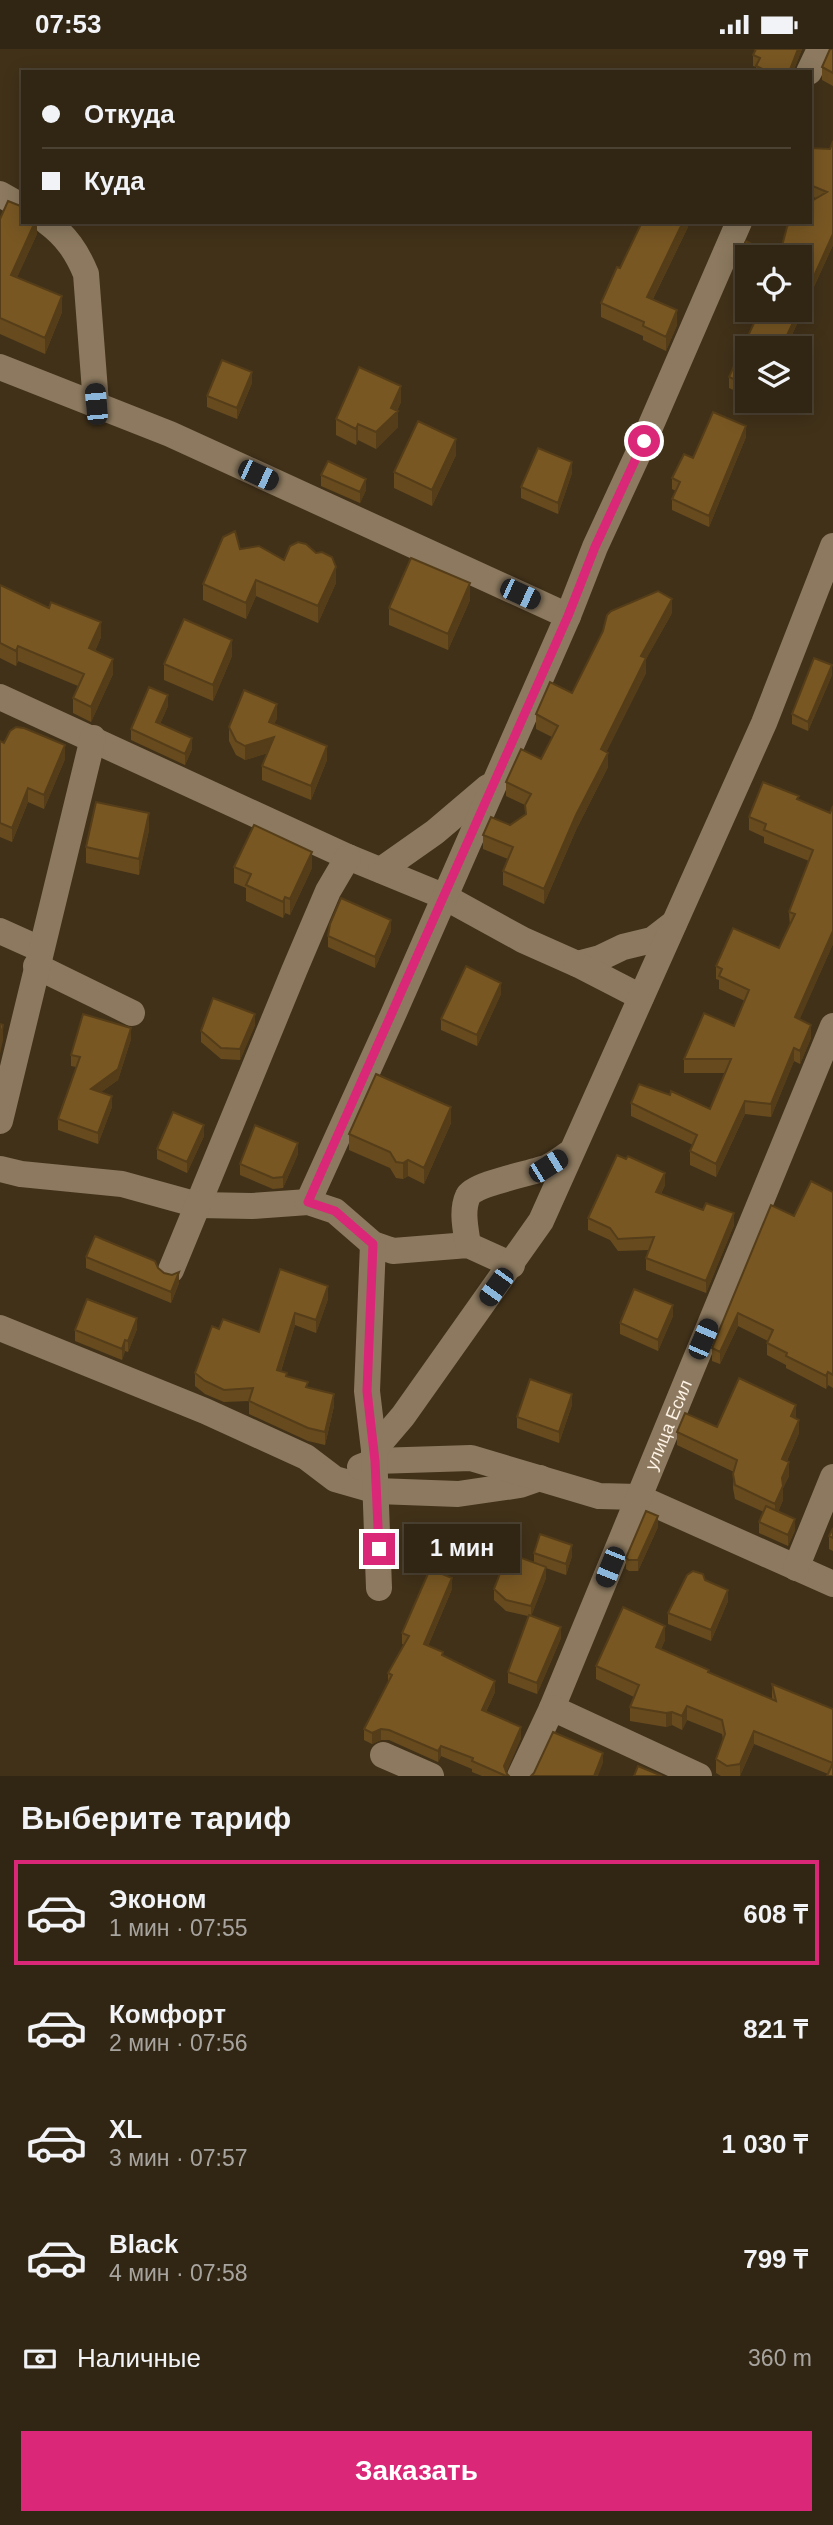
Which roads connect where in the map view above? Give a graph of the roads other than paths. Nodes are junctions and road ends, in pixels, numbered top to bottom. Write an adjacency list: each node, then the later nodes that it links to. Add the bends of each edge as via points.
1 (820, 49): 2 (street)
2 (810, 70)
3 (0, 194): 4 (street)
4 (21, 206)
5 (50, 224): 8 (street, via 63,233 86,274)
6 (738, 224): 10 (street)
7 (0, 367): 8 (street)
8 (96, 404): 10 (street)
9 (833, 547): 17 (street, via 764,723)
10 (568, 616): 13 (street)
11 (0, 697): 12 (street)
12 (93, 738): 14 (street); 19 (street)
13 (495, 781): 15 (street); 16 (street)
14 (348, 857): 15 (street); 28 (street, via 328,891)
15 (381, 870): 16 (street)
16 (443, 896): 20 (street); 27 (street)
17 (674, 923): 20 (street, via 652,940); 21 (street)
18 (0, 932): 19 (street)
19 (38, 958): 22 (street); 24 (street)
20 (578, 964): 21 (street)
21 (641, 997): 25 (street)
22 (132, 1013)
23 (833, 1026): 39 (street, улица Есил)
24 (0, 1121)
25 (571, 1152): 30 (street, via 548,1166 477,1187 468,1195); 31 (street, via 541,1221)
26 (0, 1169): 28 (street, via 122,1184)
27 (308, 1202): 28 (street); 29 (street, via 335,1211)
28 (198, 1205): 32 (street)
29 (373, 1244): 30 (street, via 393,1251); 34 (street, via 367,1391)
30 (468, 1245): 31 (street)
31 (512, 1265): 34 (street)
32 (171, 1270)
33 (0, 1328): 37 (street, via 205,1411 306,1457)
34 (374, 1455): 36 (street, via 471,1458); 37 (street); 38 (street)
35 (833, 1477): 40 (street)
36 (540, 1478): 38 (street, via 458,1494); 39 (street, via 599,1496)
37 (335, 1479): 38 (street)
38 (377, 1491): 42 (street)
39 (638, 1497): 40 (street); 43 (street, улица Есил)
40 (796, 1567): 41 (street)
41 (833, 1584)
42 (379, 1588)
43 (552, 1708): 46 (street, улица Есил); 47 (street)
44 (383, 1755): 45 (street)
45 (431, 1776)
46 (520, 1776)
47 (699, 1776)

